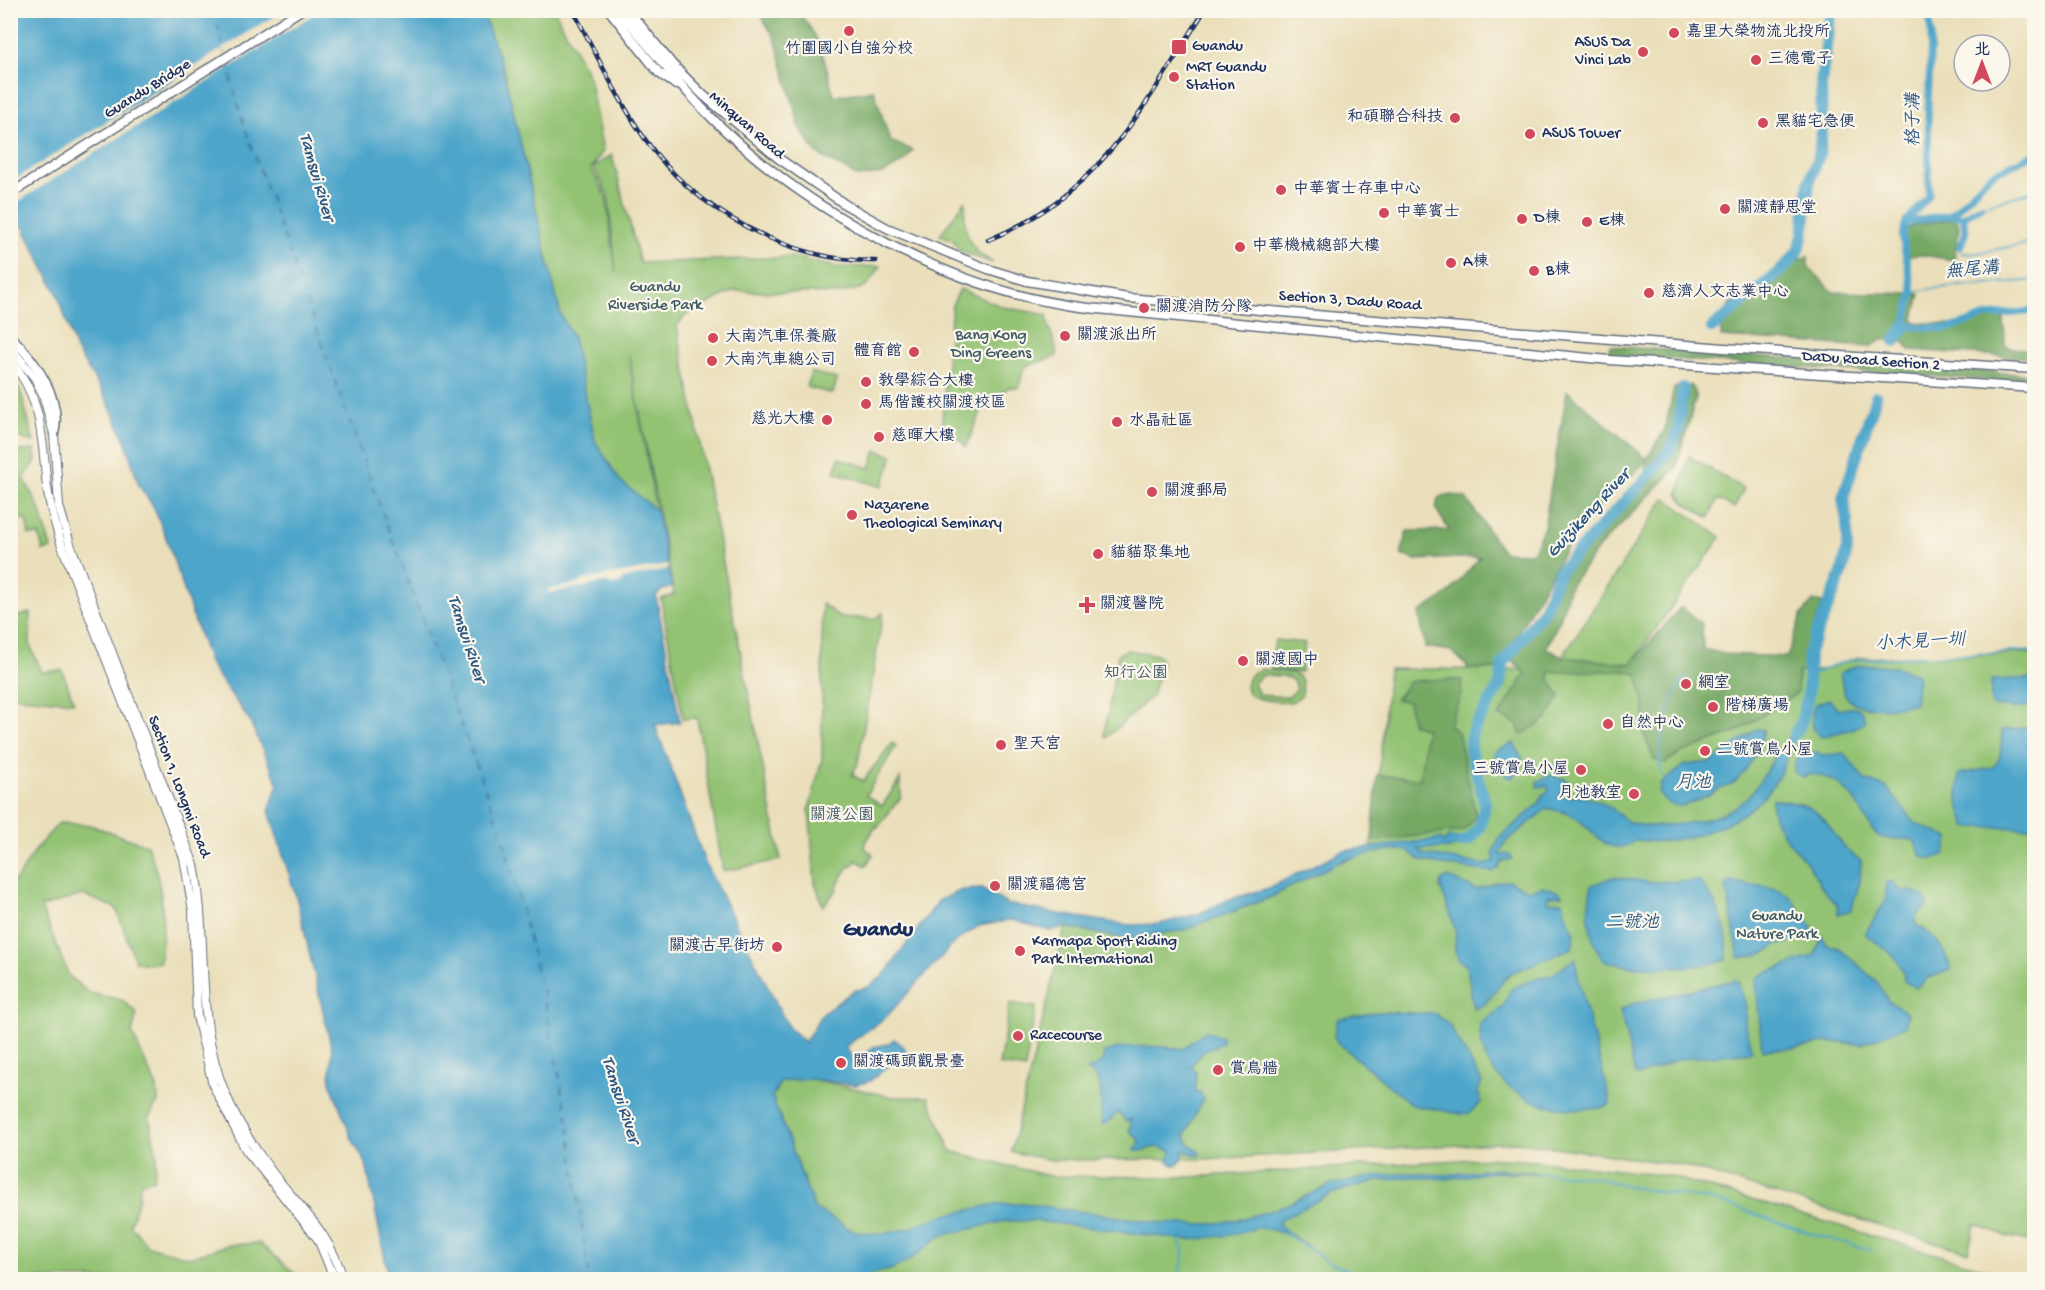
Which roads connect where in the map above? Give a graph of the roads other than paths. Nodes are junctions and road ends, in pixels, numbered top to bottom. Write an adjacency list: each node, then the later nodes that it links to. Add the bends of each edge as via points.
1 (301, 10): 6 (main road, Guandu Bridge)
2 (609, 10): 5 (main road, via 659,73)
3 (619, 10): 5 (main road, Minquan Road)
4 (628, 10): 7 (main road, Minquan Road, via 672,64 713,102 797,171)
5 (688, 94): 8 (main road, Minquan Road, via 770,168)
6 (10, 194)
7 (887, 228): 13 (main road, Section 3, Dadu Road, via 1027,281 1128,298 1684,345)
8 (877, 238): 12 (main road, Section 3, Dadu Road, via 985,286 1022,298 1265,326)
9 (10, 336): 15 (main road, via 31,360 51,395 57,421)
10 (10, 347): 15 (main road, Section 1, Longmi Road, via 35,378)
11 (10, 360): 16 (main road, Section 1, Longmi Road, via 28,384 37,405 51,511 62,546 184,858 193,911 197,1016 213,1085 246,1150)
12 (1706, 366): 14 (main road, DaDu Road Section 2)
13 (2034, 369)
14 (2034, 388)
15 (54, 434): 16 (main road, Section 1, Longmi Road, via 57,495 70,544 194,865 201,911 204,1012 216,1066 240,1125 272,1172 325,1235)
16 (334, 1261): 17 (main road); 18 (main road)
17 (335, 1280)
18 (343, 1280)

